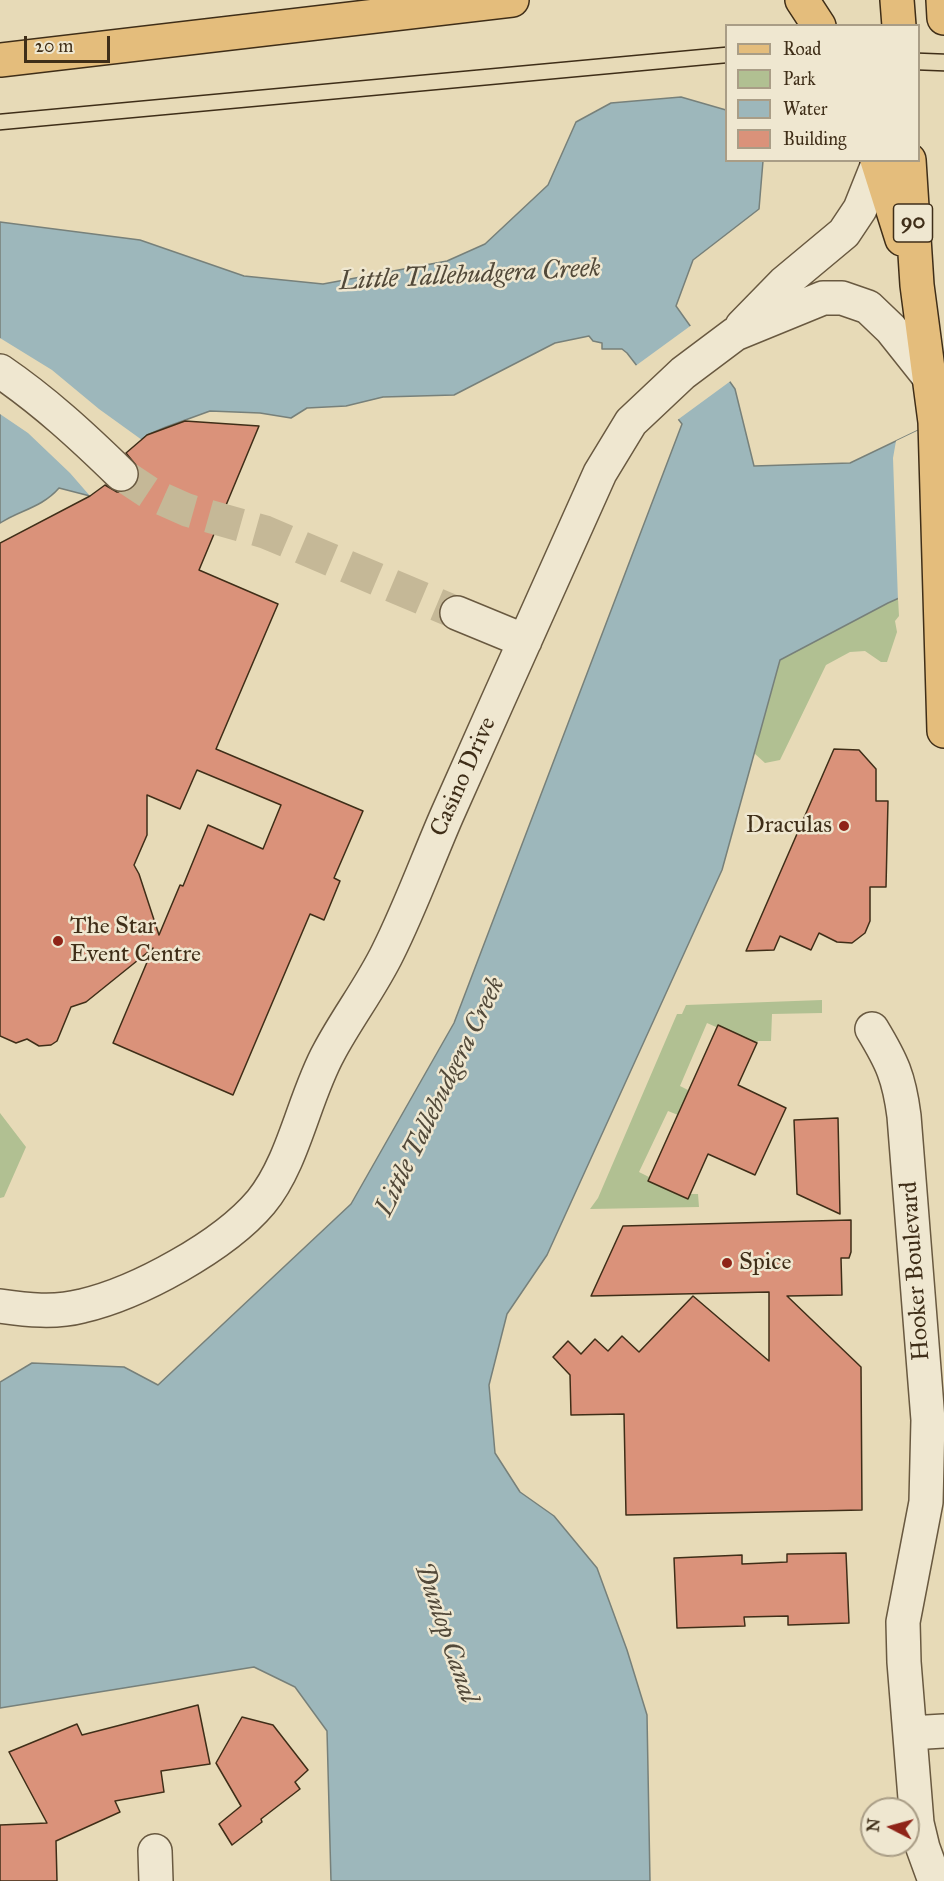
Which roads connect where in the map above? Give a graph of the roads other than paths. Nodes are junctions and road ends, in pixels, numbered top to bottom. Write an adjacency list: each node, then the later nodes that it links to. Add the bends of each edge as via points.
1 (512, 0): 8 (main road)
2 (802, 0): 6 (main road)
3 (897, 0): 7 (main road)
4 (942, 0): 5 (main road)
5 (944, 18)
6 (818, 24)
7 (899, 24)
8 (0, 60)
9 (888, 162): 10 (street, via 844,233 784,283); 12 (main road, via 917,285)
10 (732, 336): 12 (street, Casino Drive, via 823,298 842,298 863,304 883,319); 15 (street, Casino Drive, via 683,373 631,422 600,473)
11 (0, 371): 13 (street, via 34,394)
12 (930, 378): 16 (main road, via 935,422)
13 (120, 474)
14 (457, 613): 15 (street)
15 (525, 641): 18 (street, Casino Drive, via 387,954 327,1054 274,1185 259,1204 200,1251 124,1292 82,1306 50,1311)
16 (944, 731)
17 (872, 1029): 20 (street, Hooker Boulevard, via 892,1062 900,1088 928,1420 926,1502 903,1622)
18 (0, 1306)
19 (944, 1731): 20 (street)
20 (910, 1733): 21 (street, Hooker Boulevard, via 917,1823)
21 (935, 1881)

